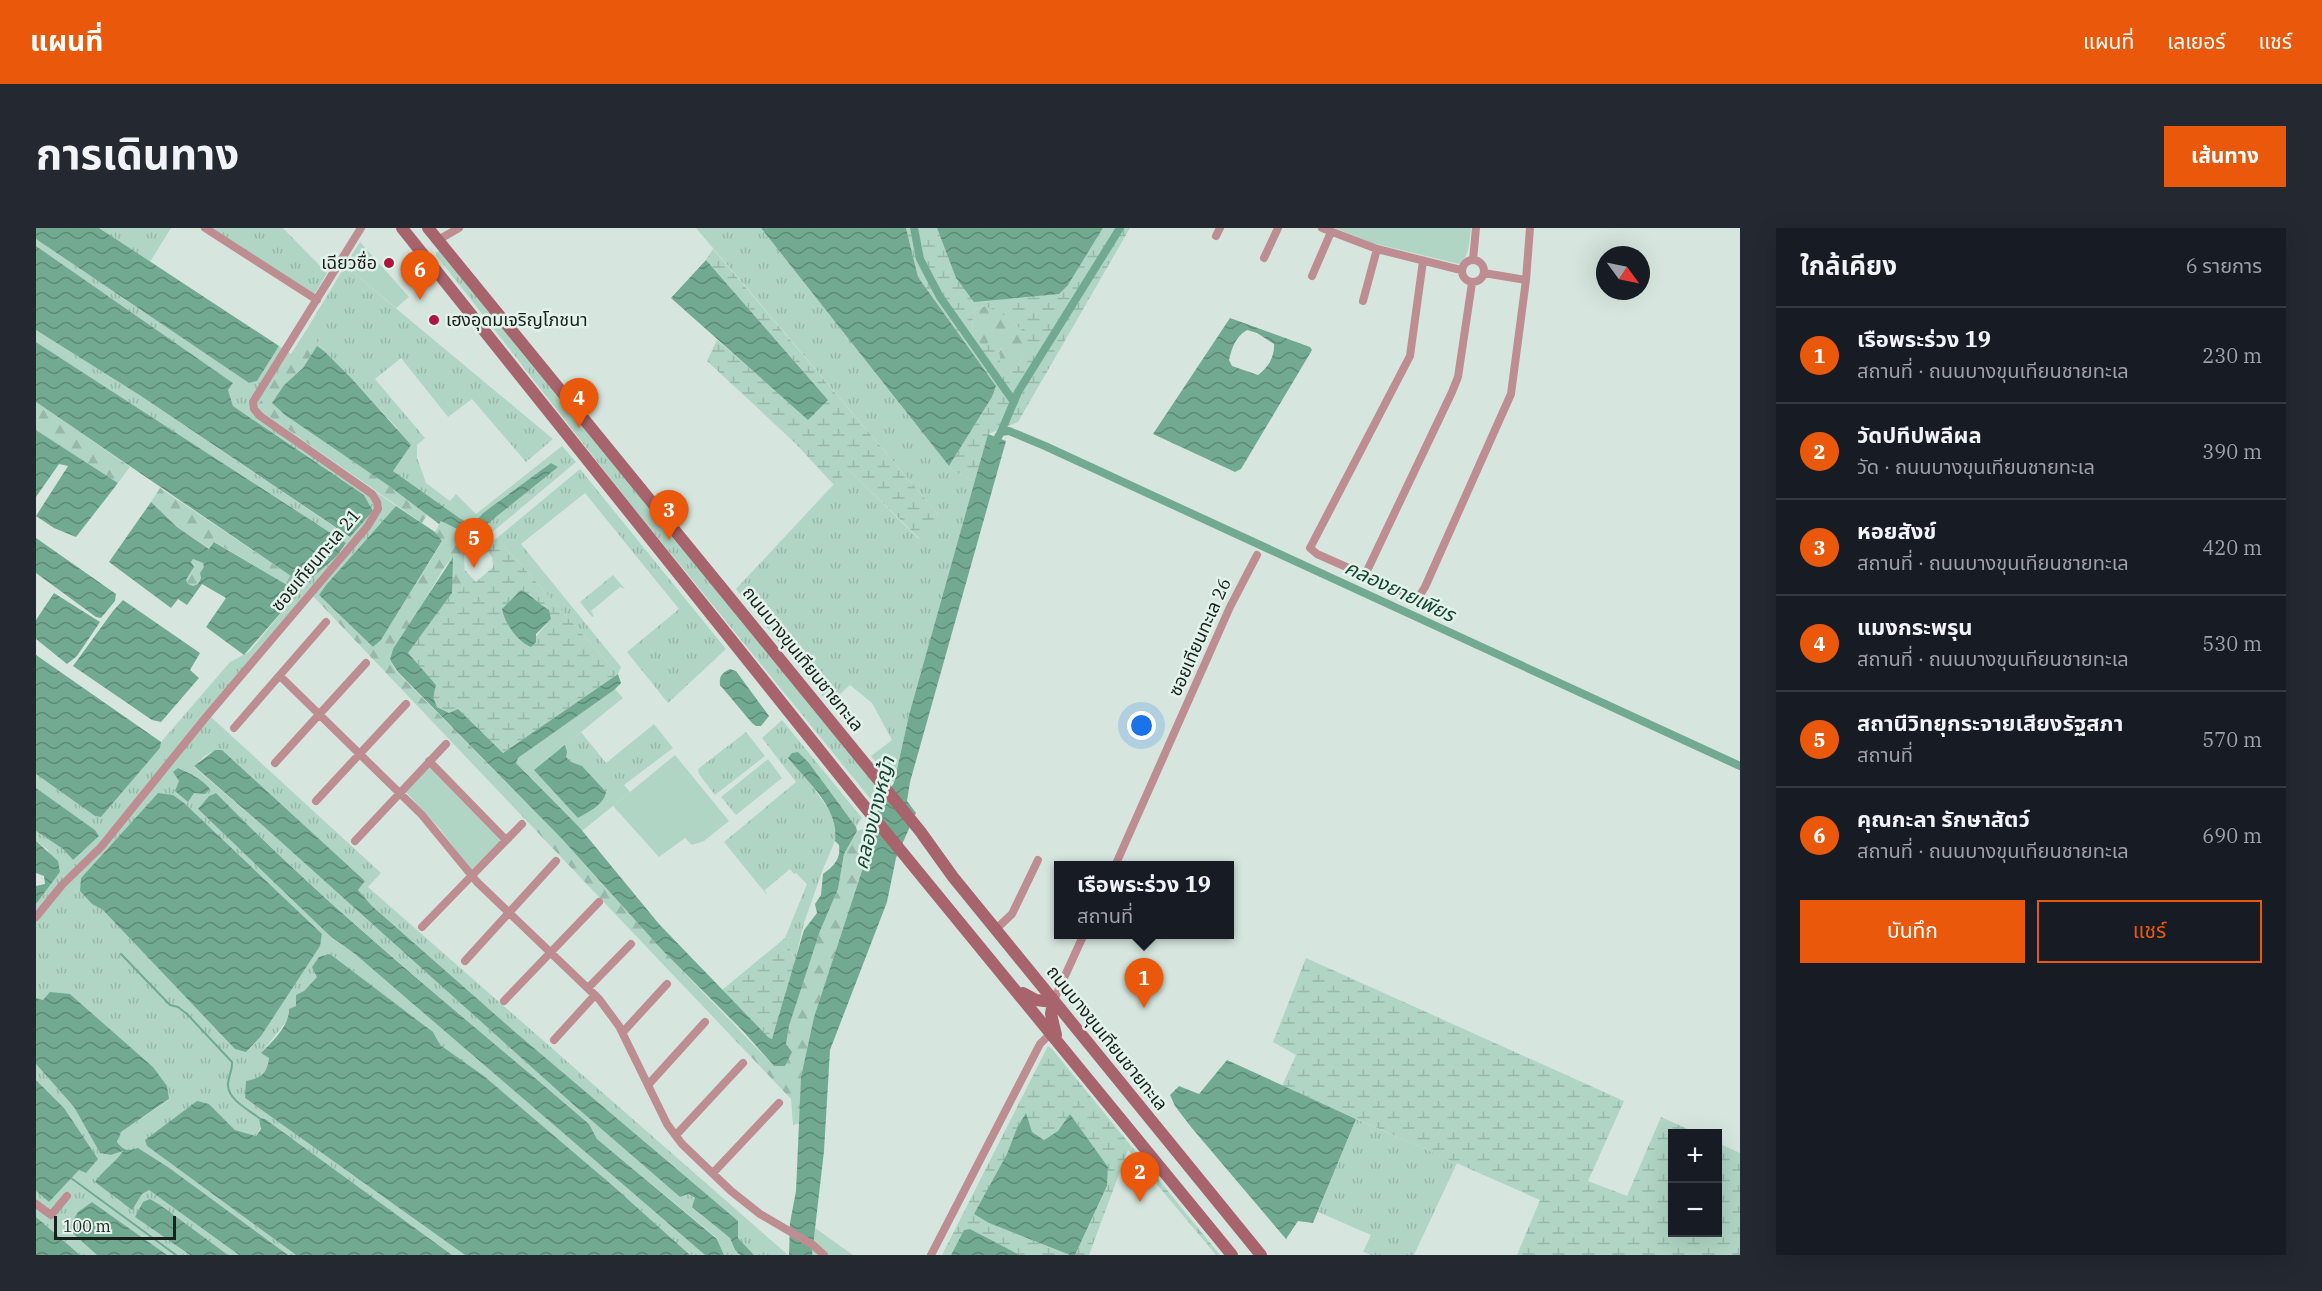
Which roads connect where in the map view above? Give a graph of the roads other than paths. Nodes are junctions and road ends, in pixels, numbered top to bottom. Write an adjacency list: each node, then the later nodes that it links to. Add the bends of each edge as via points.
1 (205, 228): 21 (street)
2 (361, 228): 21 (street, ซอยเทียนทะเล 21)
3 (402, 228): 23 (main road)
4 (410, 228): 5 (main road, via 420,238)
5 (427, 228): 11 (main road, ถนนบางขุนเทียนชายทะเล)
6 (459, 228): 11 (street)
7 (1278, 228): 13 (street)
8 (1476, 228): 14 (street)
9 (1530, 228): 19 (street)
10 (1326, 230): 12 (street); 18 (street)
11 (442, 244): 23 (main road, via 433,256); 49 (main road, ถนนบางขุนเทียนชายทะเล, via 920,831)
12 (1377, 249): 15 (street); 22 (street)
13 (1264, 258)
14 (1473, 260): 16 (street, via 1464,263); 17 (street, via 1482,264)
15 (1424, 261): 16 (street); 25 (street, via 1410,356 1310,548)
16 (1461, 270): 20 (street, via 1462,277)
17 (1484, 273): 19 (street); 20 (street)
18 (1312, 276)
19 (1526, 280): 25 (street, via 1511,394 1425,587 1414,597)
20 (1473, 283): 25 (street, via 1458,377)
21 (317, 300): 47 (street, ซอยเทียนทะเล 21, via 253,402 254,409 372,494 378,502 376,513 101,847)
22 (1363, 301)
23 (547, 409): 55 (main road)
24 (1257, 555): 43 (street, ซอยเทียนทะเล 26)
25 (1365, 575)
26 (326, 622): 28 (street)
27 (366, 663): 30 (street)
28 (280, 676): 30 (street); 31 (street)
29 (406, 704): 33 (street)
30 (320, 715): 33 (street); 35 (street)
31 (234, 728)
32 (446, 744): 34 (street)
33 (360, 754): 36 (street); 37 (street)
34 (429, 762): 36 (street); 39 (street)
35 (275, 763)
36 (400, 793): 40 (street); 44 (street)
37 (316, 801)
38 (522, 824): 39 (street)
39 (506, 840): 44 (street)
40 (355, 841)
41 (1038, 860): 49 (street, via 1012,914)
42 (556, 861): 46 (street)
43 (1117, 861)
44 (471, 876): 46 (street); 48 (street)
45 (598, 902): 52 (street)
46 (509, 913): 52 (street); 53 (street)
47 (36, 917)
48 (422, 927)
49 (995, 930): 59 (main road, ถนนบางขุนเทียนชายทะเล)
50 (1082, 939): 59 (street)
51 (631, 944): 56 (street)
52 (550, 952): 56 (street); 58 (street)
53 (465, 962)
54 (667, 984): 61 (street)
55 (1012, 985): 59 (main road, via 1030,998); 62 (main road)
56 (588, 988): 57 (street)
57 (595, 995): 61 (street); 63 (street)
58 (504, 1001)
59 (1053, 1002): 62 (main road); 69 (main road, ถนนบางขุนเทียนชายทะเล)
60 (705, 1022): 65 (street)
61 (622, 1032): 65 (street)
62 (1055, 1036): 71 (main road); 74 (street, via 1040,1044)
63 (554, 1040)
64 (744, 1063): 67 (street)
65 (648, 1085): 67 (street)
66 (779, 1103): 68 (street)
67 (676, 1135): 68 (street)
68 (713, 1173): 73 (street, via 760,1214)
69 (1199, 1181): 71 (main road, via 1185,1181); 76 (main road, ถนนบางขุนเทียนชายทะเล)
70 (68, 1196): 72 (street, via 51,1215)
71 (1185, 1196): 75 (main road)
72 (36, 1204)
73 (824, 1255)
74 (931, 1255)
75 (1232, 1255)
76 (1260, 1255)

